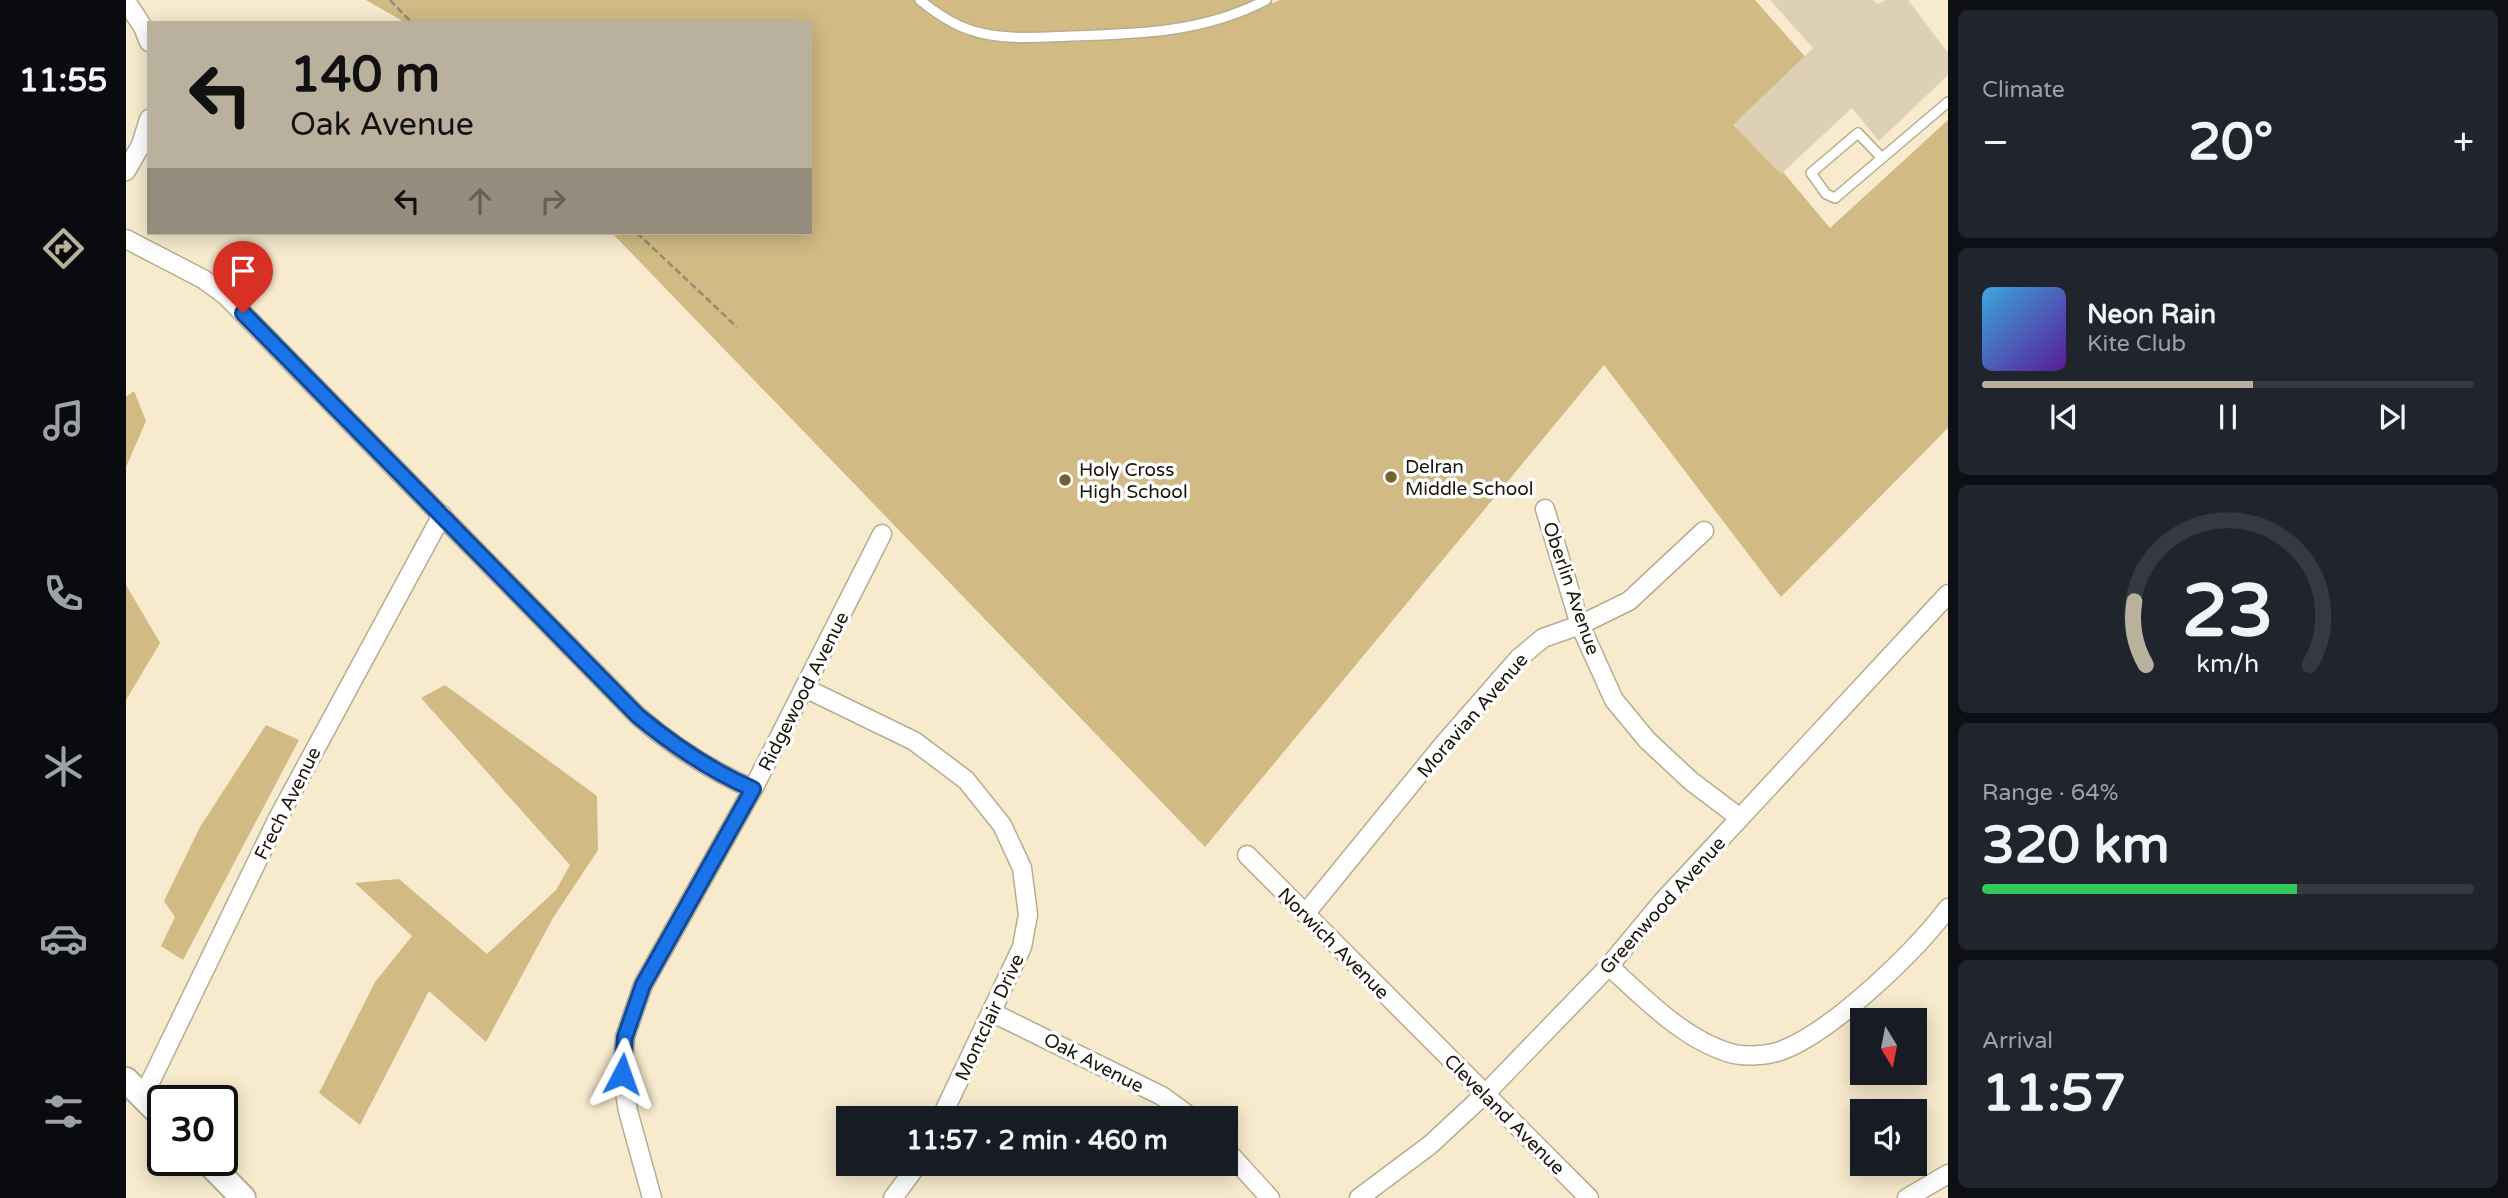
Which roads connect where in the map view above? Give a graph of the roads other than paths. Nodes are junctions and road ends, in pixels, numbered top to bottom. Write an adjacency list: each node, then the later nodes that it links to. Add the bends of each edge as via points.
1 (920, 0): 2 (lane, via 962,27 1026,38 1178,30 1217,21)
2 (1266, 0)
3 (126, 1): 4 (street)
4 (147, 36)
5 (1948, 102): 7 (lane)
6 (147, 126): 8 (street)
7 (1882, 158): 7 (lane, via 1835,198 1826,194 1811,173 1857,133)
8 (126, 171)
9 (126, 239): 11 (street, via 225,295)
10 (1545, 509): 15 (street, Oberlin Avenue)
11 (442, 516): 17 (street, via 638,716 679,751); 25 (street, Frech Avenue)
12 (1704, 531): 15 (street, Moravian Avenue, via 1629,601)
13 (882, 534): 16 (street, Ridgewood Avenue)
14 (1948, 594): 18 (street, Greenwood Avenue)
15 (1580, 625): 18 (street, Oberlin Avenue, via 1622,710 1691,781); 21 (street, Moravian Avenue, via 1543,638 1519,658)
16 (805, 688): 17 (street, Ridgewood Avenue); 23 (street, Montclair Drive, via 914,741 967,780 1002,825 1022,868 1028,915 1022,947)
17 (753, 789): 35 (street, Ridgewood Avenue, via 643,985 625,1037 622,1074 628,1111)
18 (1740, 818): 22 (street, Greenwood Avenue)
19 (1247, 855): 21 (street, Norwich Avenue)
20 (1948, 908): 22 (street, via 1889,974 1814,1032 1783,1051 1766,1054 1732,1054 1703,1042)
21 (1305, 914): 24 (street, Norwich Avenue)
22 (1609, 966): 26 (street, Greenwood Avenue)
23 (993, 1013): 28 (street, Montclair Drive); 29 (street, Oak Avenue)
24 (1421, 1031): 26 (street, Cleveland Avenue)
25 (134, 1088): 27 (street)
26 (1486, 1093): 38 (street, Greenwood Avenue, via 1430,1145); 39 (street, Cleveland Avenue)
27 (147, 1101)
28 (947, 1106)
29 (1176, 1106)
30 (1238, 1162): 37 (street)
31 (1948, 1174): 40 (street)
32 (222, 1176): 34 (street)
33 (909, 1176): 36 (street)
34 (243, 1198)
35 (652, 1198)
36 (893, 1198)
37 (1270, 1198)
38 (1359, 1198)
39 (1589, 1198)
40 (1907, 1198)

